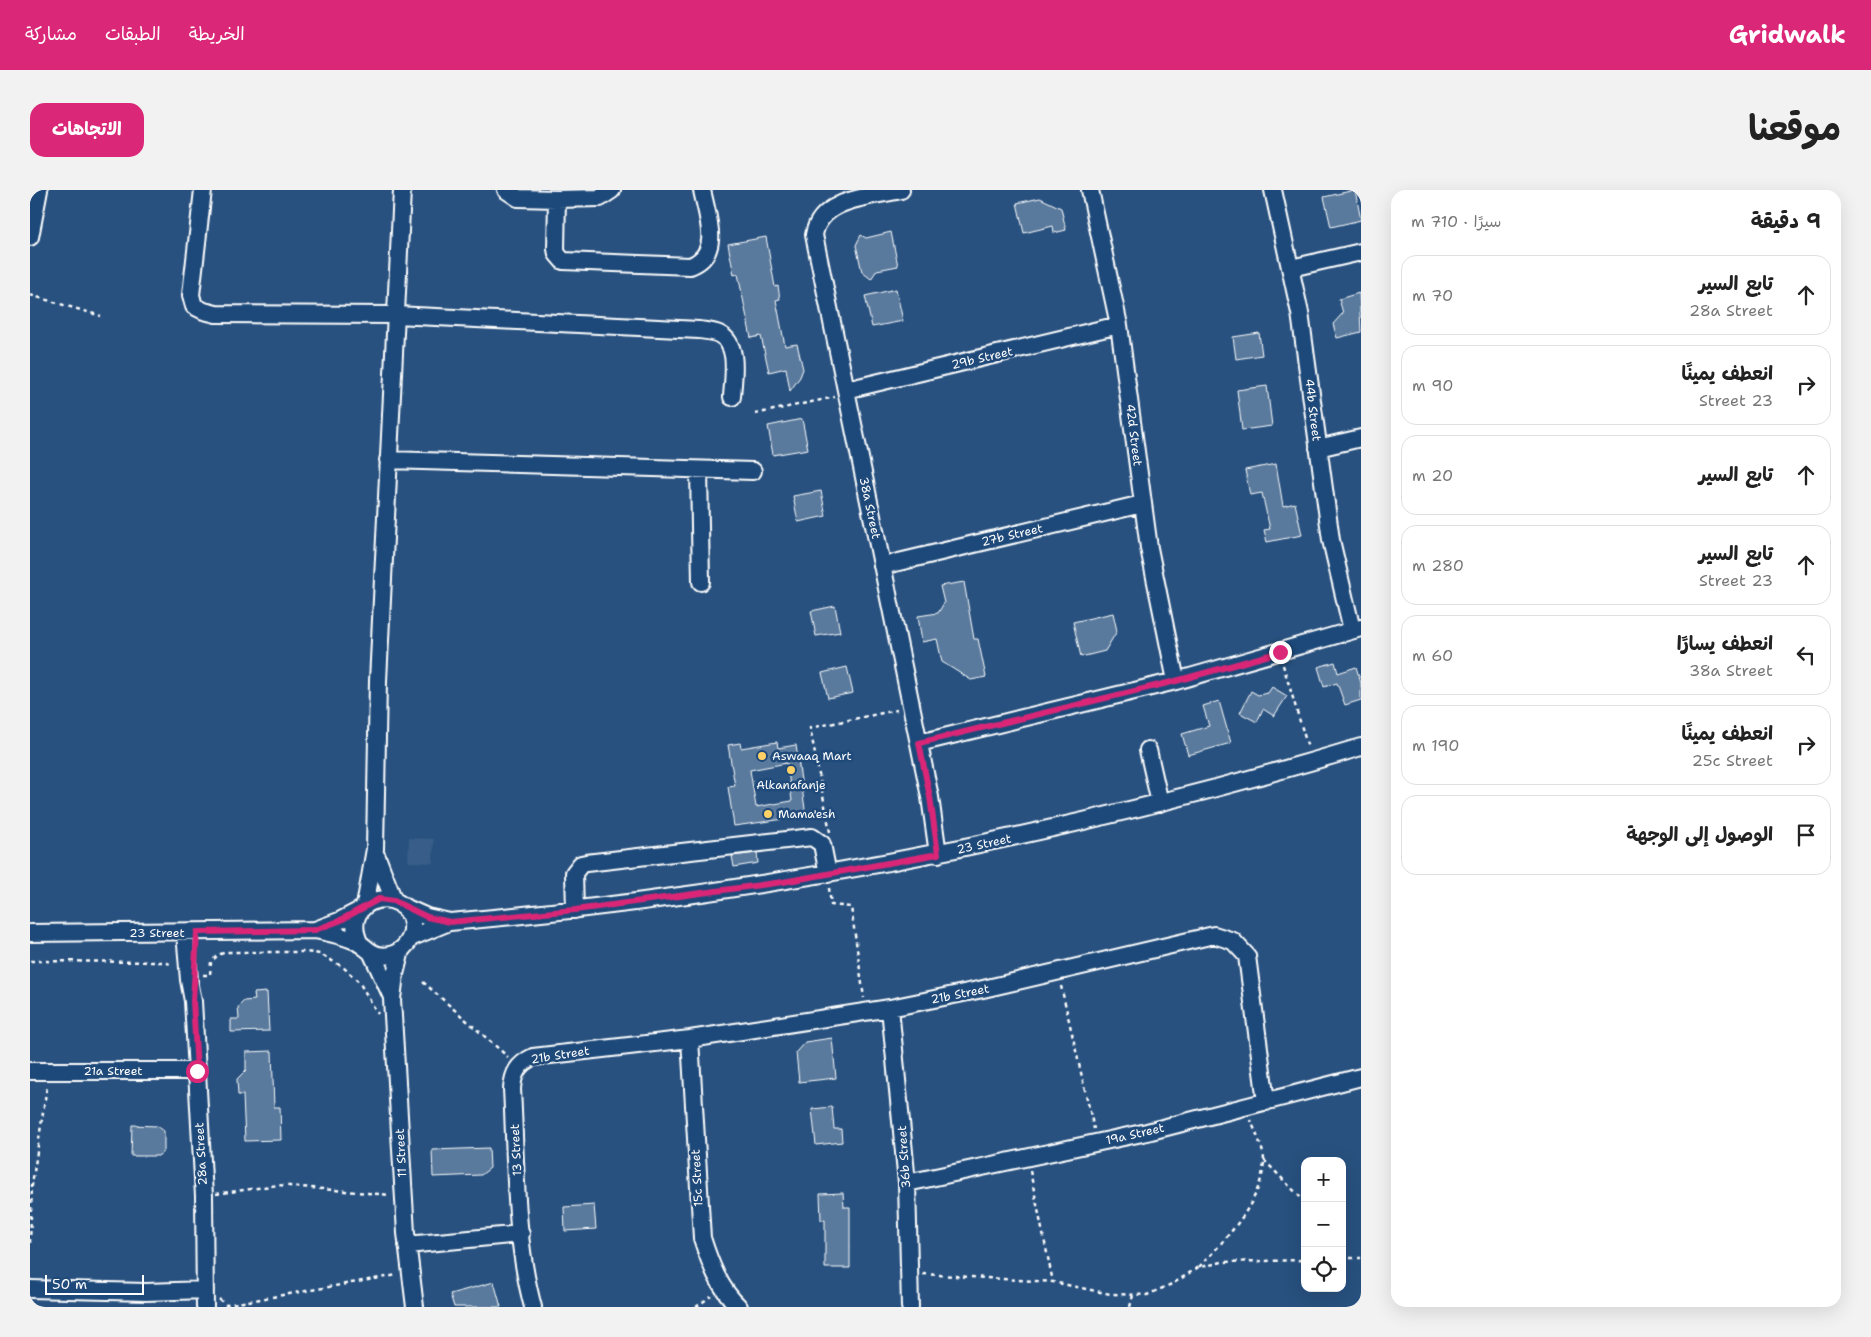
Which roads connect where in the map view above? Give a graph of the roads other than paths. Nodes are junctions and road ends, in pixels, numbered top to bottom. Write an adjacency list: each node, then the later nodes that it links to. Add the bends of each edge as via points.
1 (38, 190): 11 (street)
2 (203, 190): 14 (street, via 191,295 194,306 216,314)
3 (402, 190): 14 (street)
4 (506, 190): 10 (street, via 518,198)
5 (612, 190): 10 (street, via 600,198)
6 (702, 190): 10 (street, via 711,242 704,258 690,266 563,261 556,249)
7 (901, 190): 16 (street, 38a Street, via 841,204 825,212 814,235)
8 (1090, 190): 15 (street, 42d Street)
9 (1273, 190): 13 (street, 44b Street)
10 (557, 199)
11 (30, 237)
12 (1361, 252): 13 (street)
13 (1291, 268): 19 (street, 44b Street)
14 (396, 315): 17 (street, via 699,330 719,334 729,342 733,355); 20 (street)
15 (1119, 325): 16 (street, 29b Street); 23 (street, 42d Street)
16 (846, 392): 24 (street, 38a Street)
17 (732, 397)
18 (1361, 438): 19 (street)
19 (1318, 448): 26 (street, 44b Street, via 1331,540)
20 (388, 460): 21 (street); 32 (street, via 378,681)
21 (699, 470): 22 (street); 25 (street)
22 (753, 471)
23 (1142, 504): 24 (street, 27b Street); 27 (street, 42d Street)
24 (882, 566): 28 (street, 38a Street)
25 (701, 582)
26 (1357, 629): 27 (street)
27 (1176, 681): 28 (street)
28 (919, 743): 33 (street, 38a Street)
29 (1361, 747): 31 (street, 23 Street)
30 (1148, 750): 31 (street)
31 (1160, 803): 33 (street, 23 Street)
32 (375, 849): 35 (street, via 383,876); 36 (street)
33 (943, 853): 34 (street, 23 Street)
34 (828, 874): 37 (street, 23 Street, via 720,892); 37 (street, via 822,844 812,837 586,863 580,864 574,873)
35 (398, 903): 36 (street, via 379,899); 38 (street, 23 Street, via 427,917); 42 (street, via 411,921)
36 (363, 907): 39 (street, 23 Street); 43 (street, via 355,926)
37 (575, 910): 38 (street, 23 Street)
38 (450, 922): 42 (street, 23 Street)
39 (315, 930): 40 (street, 23 Street); 43 (street, 23 Street)
40 (191, 932): 41 (street, 23 Street); 49 (street, 28a Street)
41 (30, 933)
42 (405, 944): 43 (street, via 387,956); 44 (street, 11 Street, via 395,974)
43 (366, 949): 44 (street, 11 Street, via 384,976)
44 (392, 999): 54 (street, 11 Street)
45 (890, 1008): 46 (street, 21b Street); 51 (street, 21b Street, via 1214,935 1241,947 1249,966); 52 (street, 36b Street)
46 (690, 1039): 47 (street, 21b Street, via 542,1055); 60 (street, 15c Street, via 702,1238 722,1288)
47 (518, 1066): 53 (street, 13 Street, via 512,1089)
48 (30, 1071): 49 (street, 21a Street)
49 (197, 1071): 56 (street, 28a Street)
50 (1361, 1077): 51 (street, 19a Street)
51 (1266, 1102): 52 (street, 19a Street, via 1027,1159)
52 (907, 1183): 61 (street, 36b Street)
53 (521, 1234): 54 (street); 59 (street, 13 Street, via 526,1283)
54 (406, 1239): 58 (street, 11 Street)
55 (30, 1289): 56 (street)
56 (205, 1290): 57 (street, 28a Street)
57 (205, 1307)
58 (415, 1307)
59 (533, 1307)
60 (739, 1307)
61 (910, 1307)

